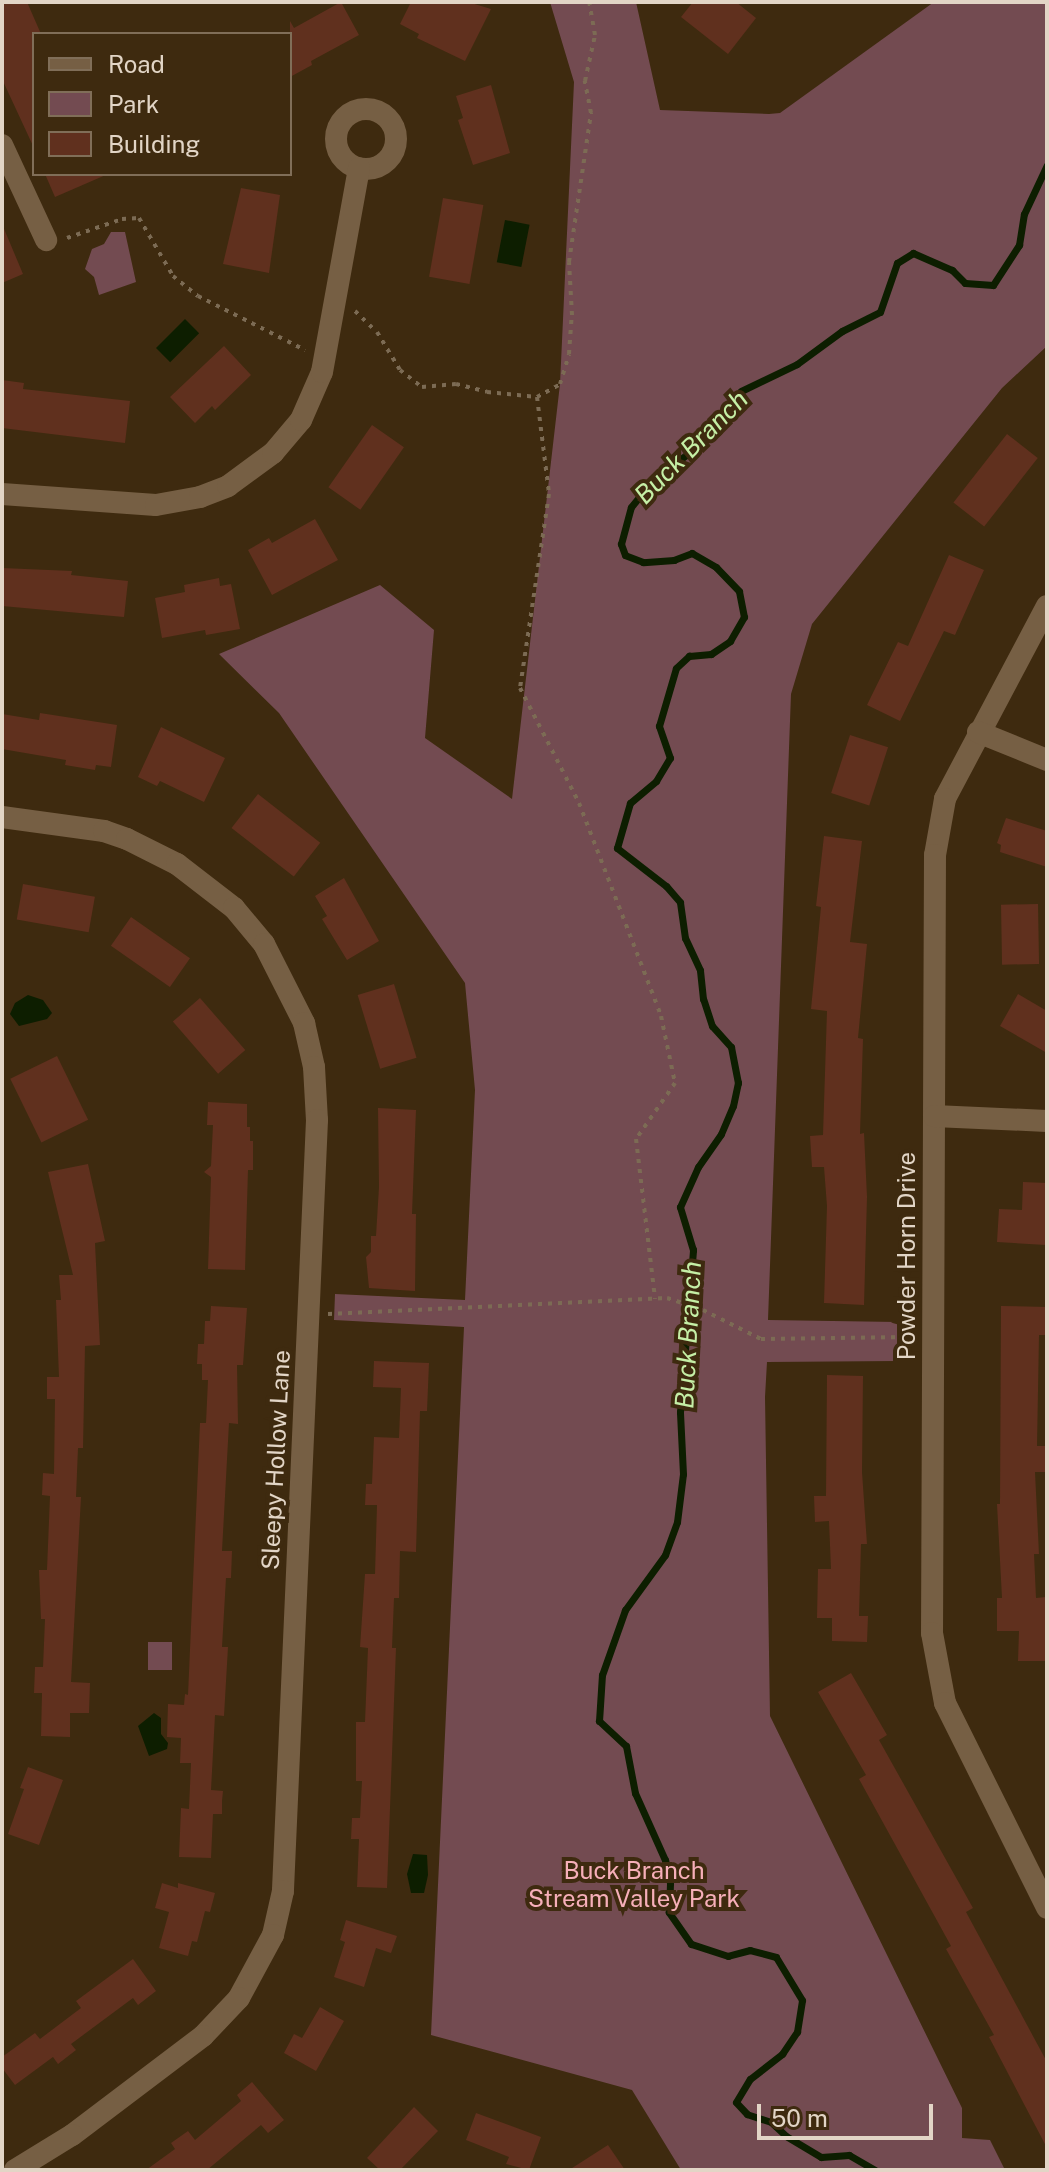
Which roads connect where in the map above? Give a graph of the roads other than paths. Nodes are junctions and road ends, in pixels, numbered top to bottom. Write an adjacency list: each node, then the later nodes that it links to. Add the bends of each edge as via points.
1 (2, 145): 3 (street)
2 (359, 168): 4 (street, via 325,359 289,437 249,473 200,497 156,505)
3 (46, 240)
4 (2, 494)
5 (1047, 606): 6 (street, Powder Horn Drive)
6 (978, 732): 7 (street); 9 (street, Powder Horn Drive, via 945,799 938,827)
7 (1047, 760)
8 (2, 817): 12 (street, Sleepy Hollow Lane, via 104,831 152,849 205,882 234,908 264,944 304,1023 314,1067 317,1120 283,1891 273,1935 239,1998 203,2036 72,2135)
9 (934, 1116): 10 (street); 11 (street, Powder Horn Drive, via 936,1669 945,1703)
10 (1047, 1121)
11 (1047, 1908)
12 (15, 2170)

